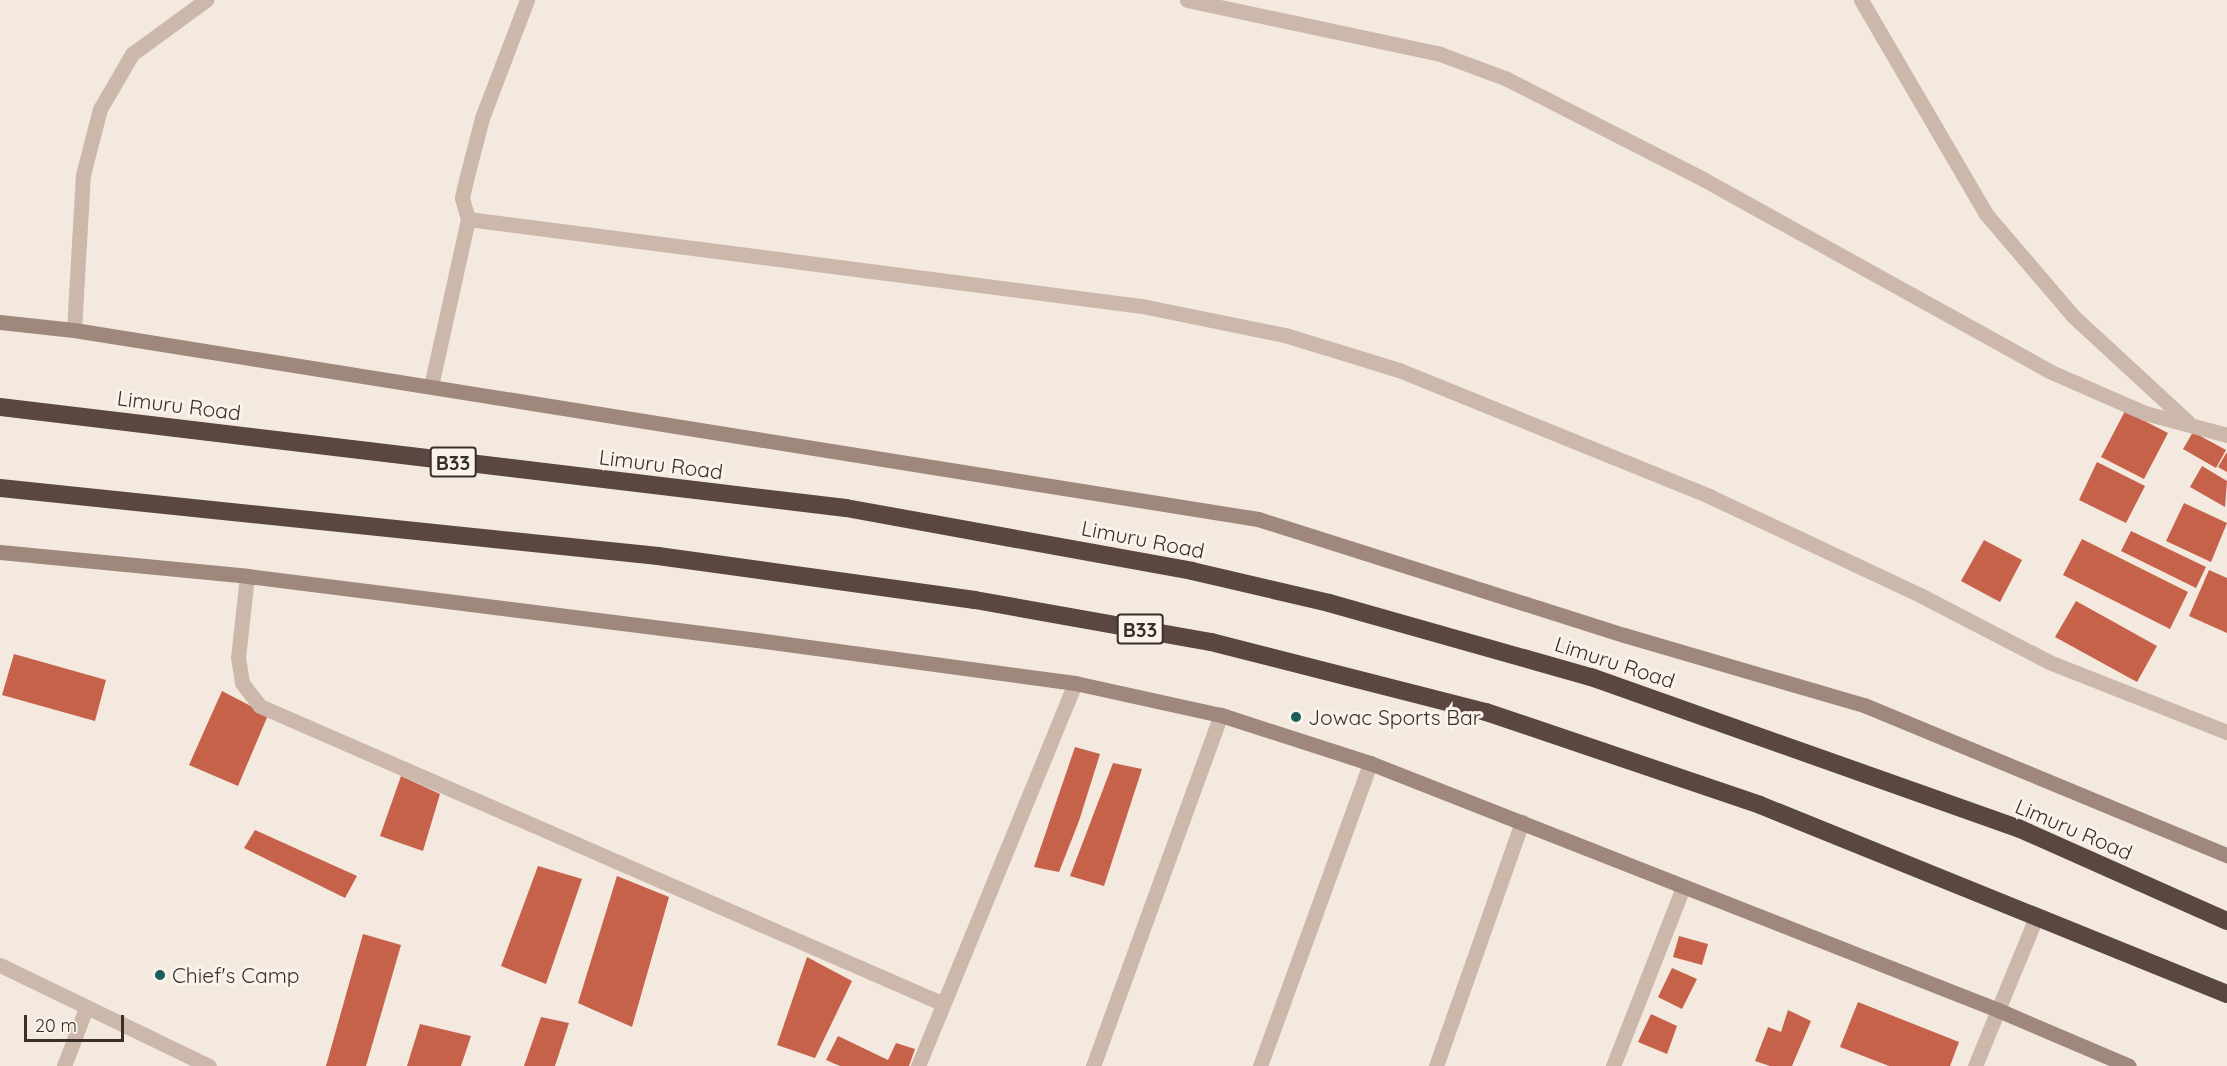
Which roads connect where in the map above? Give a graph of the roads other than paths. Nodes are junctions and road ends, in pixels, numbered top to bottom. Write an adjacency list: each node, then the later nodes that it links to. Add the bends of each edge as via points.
1 (206, 0): 7 (street, via 132,54 100,109 82,175)
2 (527, 0): 5 (street, via 482,118 462,198)
3 (1187, 0): 10 (street, via 1440,54 1505,78 1703,179 2049,371 2145,413)
4 (1861, 0): 10 (street, via 1986,214 2073,316)
5 (468, 219): 8 (street); 17 (street, via 1142,306 1295,338 1399,370 1711,497 1920,595 2049,662)
6 (0, 322): 7 (street)
7 (74, 330): 8 (street)
8 (431, 386): 20 (street, via 1258,519 1624,635 1864,705)
9 (0, 407): 23 (highway, Limuru Road / B33, via 846,508 1203,573 1340,606 1591,677 2018,828)
10 (2188, 422): 11 (street)
11 (2227, 435)
12 (0, 488): 22 (highway, B33, via 658,556 975,600 1211,642 1486,712 1760,805)
13 (0, 552): 14 (street)
14 (247, 576): 15 (street); 26 (street, via 238,657 242,683 260,706)
15 (1075, 683): 16 (street); 26 (street)
16 (1221, 715): 18 (street); 32 (street)
17 (2227, 732)
18 (1370, 762): 19 (street); 33 (street)
19 (1521, 822): 21 (street); 34 (street)
20 (2227, 855)
21 (1683, 887): 28 (street); 35 (street)
22 (2036, 917): 25 (highway, B33); 28 (street)
23 (2227, 921)
24 (0, 965): 27 (street)
25 (2227, 994)
26 (940, 1003): 31 (street)
27 (86, 1008): 29 (street); 30 (street)
28 (1998, 1010): 36 (street); 37 (street)
29 (64, 1066)
30 (209, 1066)
31 (918, 1066)
32 (1093, 1066)
33 (1260, 1066)
34 (1436, 1066)
35 (1613, 1066)
36 (1975, 1066)
37 (2129, 1066)

